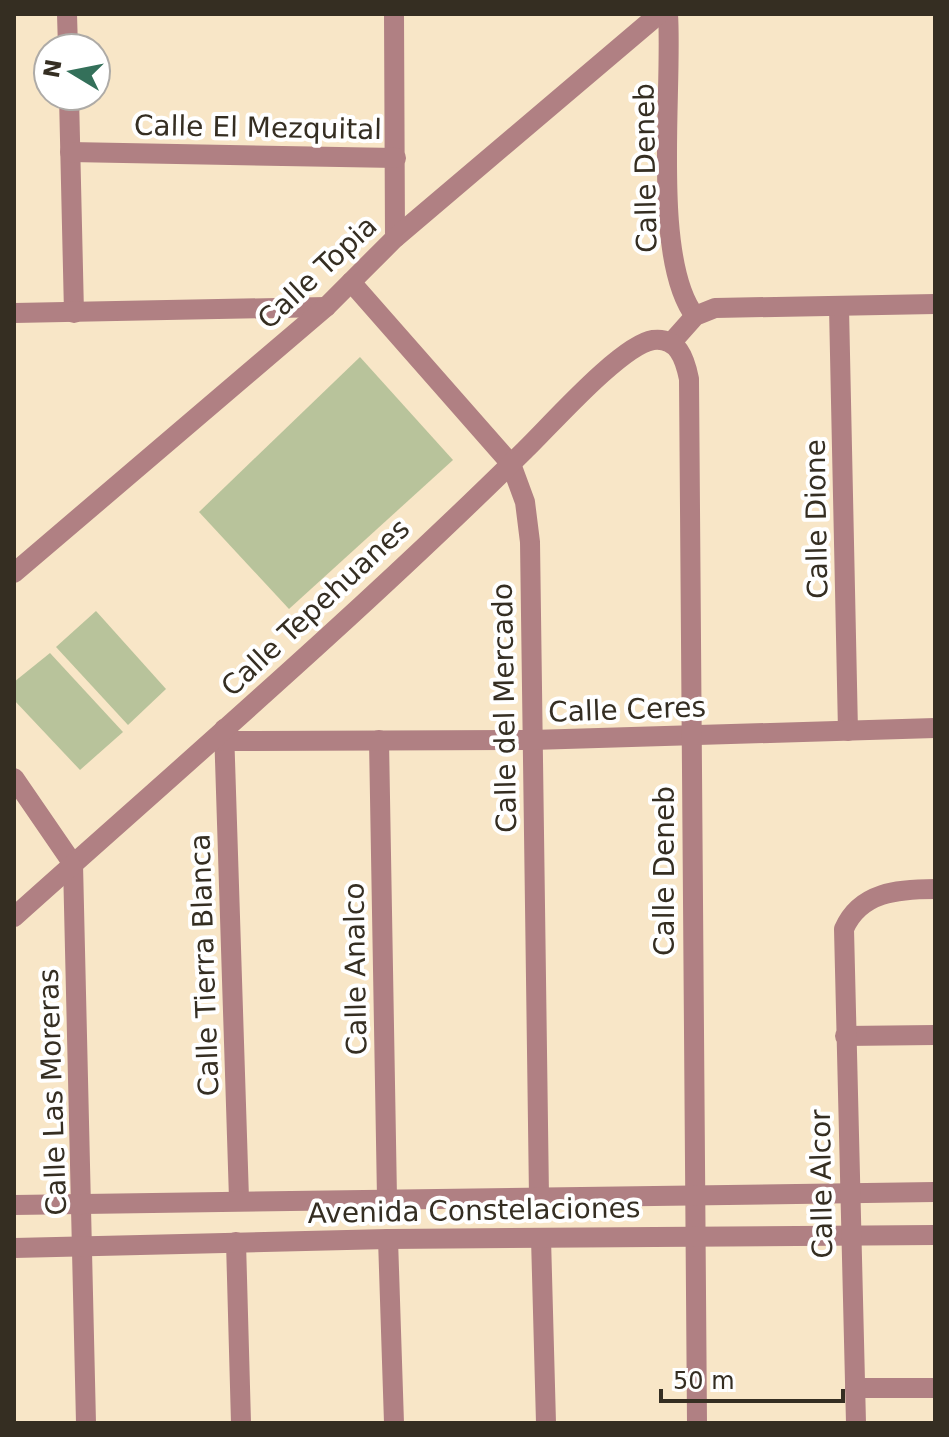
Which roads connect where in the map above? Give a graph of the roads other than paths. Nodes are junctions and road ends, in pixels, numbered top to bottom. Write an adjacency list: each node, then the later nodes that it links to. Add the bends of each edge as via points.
1 (394, 14): 6 (street)
2 (659, 14): 7 (street, Calle Topia)
3 (668, 14): 14 (street, Calle Deneb, via 672,247 684,301)
4 (69, 112): 5 (street)
5 (70, 152): 6 (street, Calle El Mezquital); 13 (street)
6 (396, 158): 7 (street)
7 (395, 238): 8 (street, Calle Topia)
8 (351, 282): 10 (street, Calle Topia); 16 (street, Calle del Mercado)
9 (935, 304): 11 (street)
10 (326, 307): 13 (street); 17 (street, Calle Topia)
11 (839, 307): 14 (street, via 715,308); 19 (street, Calle Dione)
12 (14, 313): 13 (street)
13 (74, 313)
14 (695, 316): 15 (street, Calle Tepehuanes)
15 (662, 341): 16 (street, Calle Tepehuanes, via 618,360); 21 (street, Calle Deneb, via 681,351 689,379)
16 (511, 464): 20 (street, Calle Tepehuanes); 23 (street, Calle del Mercado, via 525,502 530,542)
17 (14, 573)
18 (935, 728): 19 (street, Calle Ceres)
19 (848, 731): 21 (street, Calle Ceres)
20 (224, 735): 22 (street, Calle Ceres); 25 (street, Calle Tepehuanes); 35 (street, Calle Tierra Blanca)
21 (691, 735): 23 (street, Calle Ceres); 32 (street, Calle Deneb)
22 (379, 740): 23 (street, Calle Ceres); 34 (street, Calle Analco)
23 (532, 740): 33 (street, Calle del Mercado)
24 (14, 778): 25 (street)
25 (73, 864): 27 (street, Calle Tepehuanes); 36 (street, Calle Las Moreras)
26 (935, 889): 29 (street, Calle Alcor, via 876,895 849,917 843,943)
27 (14, 917)
28 (935, 1035): 29 (street)
29 (845, 1036): 30 (street, Calle Alcor)
30 (850, 1192): 31 (street, Avenida Constelaciones); 32 (street, Avenida Constelaciones); 38 (street, Calle Alcor)
31 (935, 1192)
32 (694, 1194): 33 (street, Avenida Constelaciones); 40 (street, Calle Deneb)
33 (539, 1197): 34 (street, Avenida Constelaciones)
34 (387, 1198): 35 (street, Avenida Constelaciones)
35 (239, 1199): 36 (street, Avenida Constelaciones)
36 (84, 1203): 37 (street, Avenida Constelaciones); 44 (street, Calle Las Moreras)
37 (14, 1205)
38 (850, 1234): 39 (street, Avenida Constelaciones); 40 (street, Avenida Constelaciones); 46 (street, Calle Alcor)
39 (935, 1235)
40 (695, 1236): 41 (street, Avenida Constelaciones); 52 (street, Calle Deneb)
41 (541, 1238): 42 (street, Avenida Constelaciones); 51 (street)
42 (388, 1239): 43 (street, Avenida Constelaciones); 50 (street)
43 (236, 1242): 44 (street, Avenida Constelaciones); 49 (street)
44 (84, 1246): 45 (street, Avenida Constelaciones); 48 (street, Calle Las Moreras)
45 (14, 1248)
46 (855, 1388): 47 (street); 53 (street, Calle Alcor)
47 (935, 1388)
48 (86, 1423)
49 (241, 1423)
50 (394, 1423)
51 (546, 1423)
52 (697, 1423)
53 (856, 1423)

